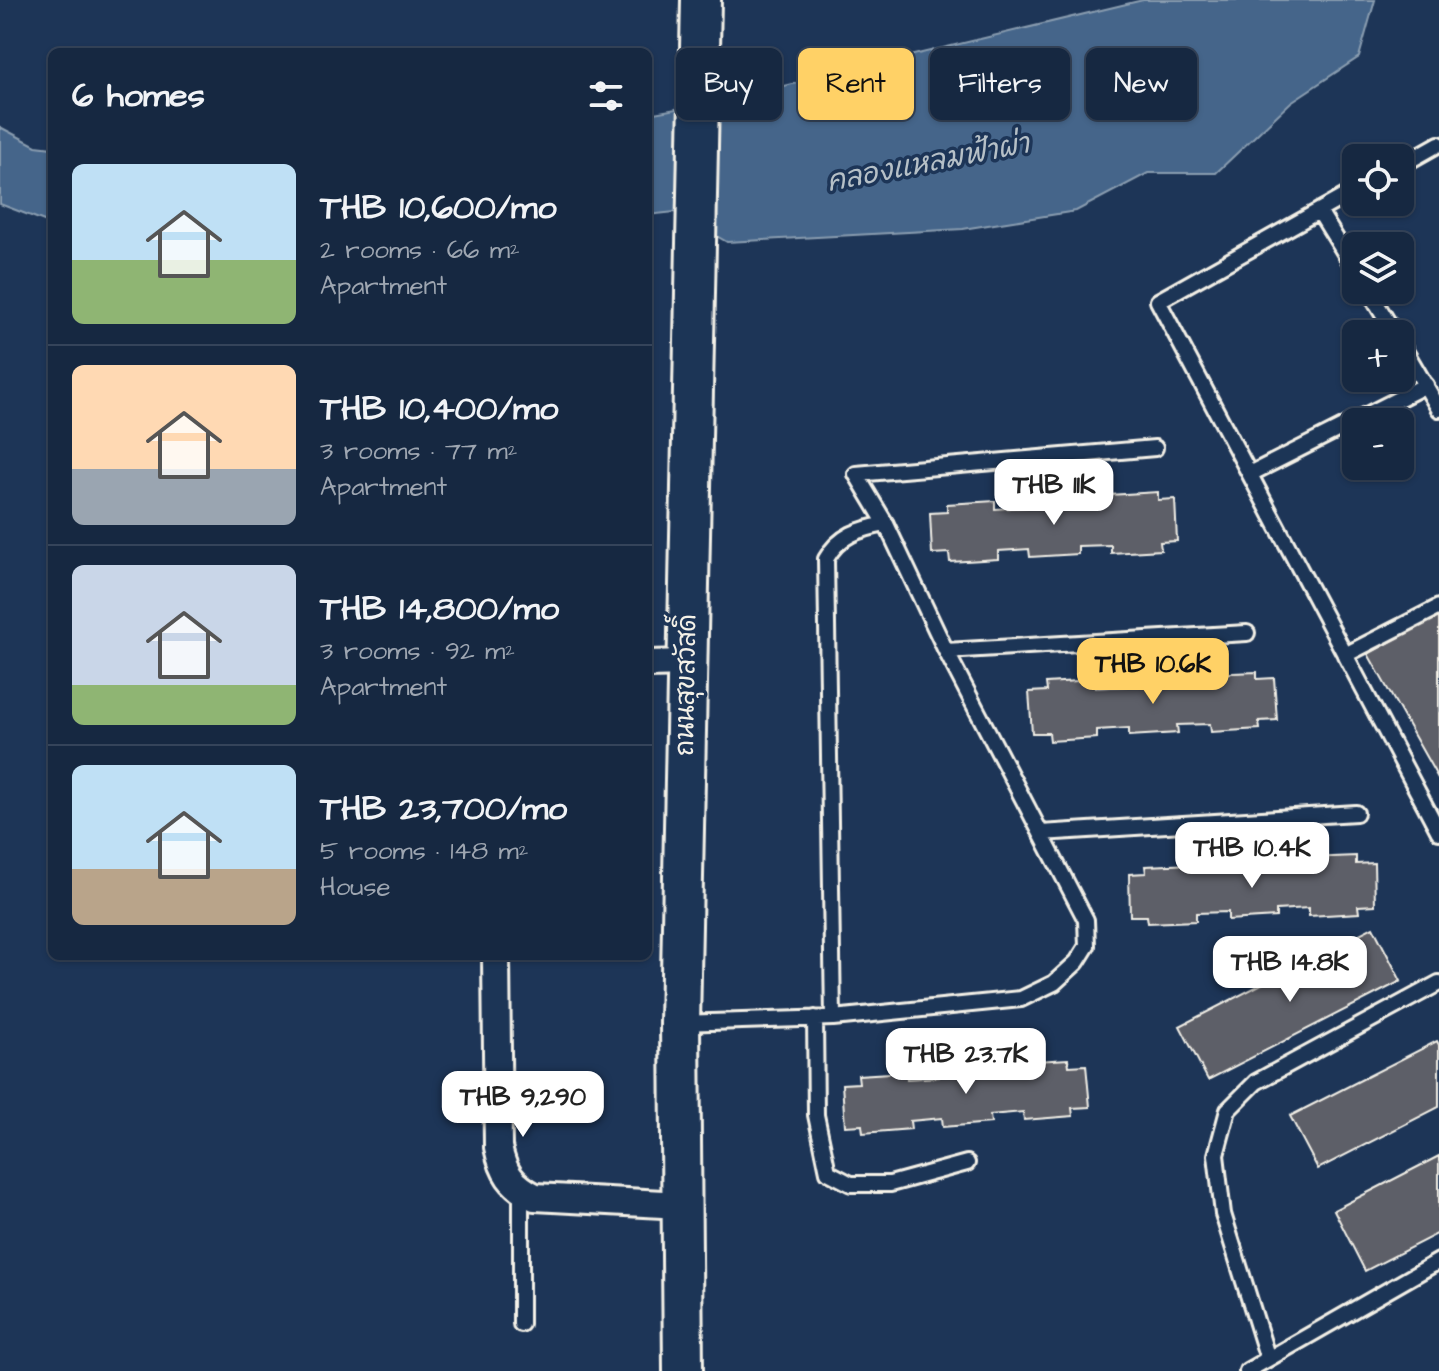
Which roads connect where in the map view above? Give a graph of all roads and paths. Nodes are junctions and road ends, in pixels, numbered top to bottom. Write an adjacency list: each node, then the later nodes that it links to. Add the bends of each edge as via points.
1 (701, 0): 17 (main road, ถนนสุขสวัสดิ์)
2 (1439, 144): 3 (lane)
3 (1414, 158)
4 (1342, 198): 5 (lane)
5 (1319, 211): 6 (lane); 11 (lane, via 1158,301)
6 (1342, 248)
7 (1414, 365): 8 (lane)
8 (1426, 385): 9 (lane); 11 (lane)
9 (1439, 409)
10 (1155, 448): 12 (lane, via 856,474)
11 (1250, 474): 16 (lane)
12 (886, 524): 15 (lane); 25 (lane, via 857,530 834,545 826,559)
13 (1439, 607): 16 (lane)
14 (1247, 633): 15 (lane)
15 (946, 651): 21 (lane)
16 (1345, 655): 20 (lane)
17 (686, 663): 18 (street); 26 (main road, ถนนสุขสวัสดิ์)
18 (652, 664)
19 (1356, 813): 21 (lane)
20 (1439, 832)
21 (1041, 833): 25 (lane, via 1086,920 1087,946 1054,983 1021,999)
22 (496, 960): 28 (street, via 498,1147 502,1167)
23 (1439, 983): 32 (lane, via 1256,1082 1228,1110 1216,1155 1223,1214)
24 (815, 1018): 25 (lane); 26 (lane); 27 (lane, via 816,1115 828,1172 851,1184 890,1184)
25 (833, 1018)
26 (680, 1023): 29 (main road, ถนนสุขสวัสดิ์)
27 (967, 1163)
28 (521, 1190): 29 (street, via 535,1197); 31 (lane)
29 (681, 1205): 33 (main road, ถนนสุขสวัสดิ์)
30 (1439, 1261): 32 (lane)
31 (521, 1324)
32 (1268, 1359): 34 (lane)
33 (683, 1371)
34 (1247, 1371)

